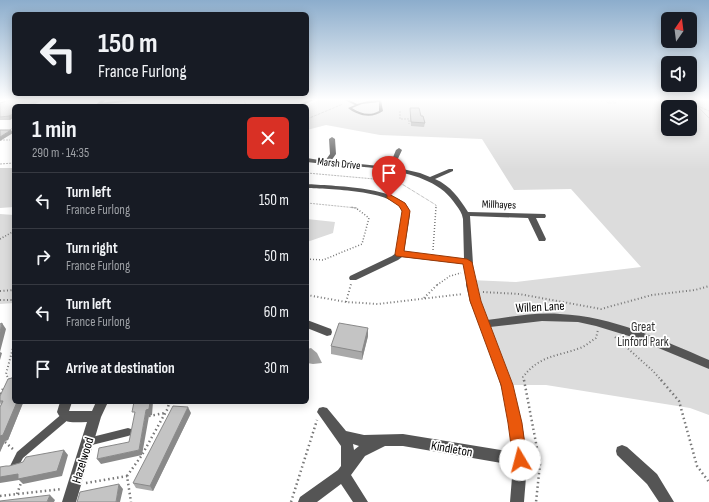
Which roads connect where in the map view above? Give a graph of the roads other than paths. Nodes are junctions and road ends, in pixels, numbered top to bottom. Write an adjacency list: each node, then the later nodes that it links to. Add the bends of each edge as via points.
1 (332, 139): 4 (street, via 333,154)
2 (399, 150): 5 (street)
3 (309, 160): 4 (street, Marsh Drive)
4 (327, 162): 5 (street, Marsh Drive)
5 (392, 168): 7 (street, Marsh Drive)
6 (451, 170): 7 (street)
7 (431, 179): 9 (street, Marsh Drive, via 448,189)
8 (309, 186): 13 (street, via 372,192 402,204 406,211)
9 (466, 214): 10 (street, Millhayes); 14 (street)
10 (531, 216): 11 (street, Millhayes); 12 (street, Millhayes)
11 (542, 216)
12 (542, 239)
13 (400, 254): 14 (street); 15 (street)
14 (467, 262): 16 (street, bridge)
15 (353, 278)
16 (484, 324): 19 (street, Willen Lane, via 560,317 602,324 681,352); 30 (street, via 507,385)
17 (309, 325): 18 (street)
18 (327, 332)
19 (709, 365)
20 (65, 404): 22 (street, via 63,412)
21 (101, 404): 24 (street, Hazelwood)
22 (66, 416): 24 (street); 31 (lane, via 20,455)
23 (320, 416): 26 (street)
24 (95, 417): 28 (street, Hazelwood)
25 (128, 432): 28 (lane)
26 (342, 436): 27 (street, Kindleton, via 364,441); 32 (street, via 347,445)
27 (384, 441): 30 (street, Kindleton, via 403,440); 32 (street, Kindleton, via 360,452)
28 (87, 442): 33 (street, Hazelwood)
29 (622, 452): 37 (street, via 652,479)
30 (520, 460): 36 (street)
31 (14, 466)
32 (346, 472): 34 (street, Kindleton); 35 (street)
33 (69, 502)
34 (305, 502)
35 (361, 502)
36 (517, 502)
37 (667, 502)

